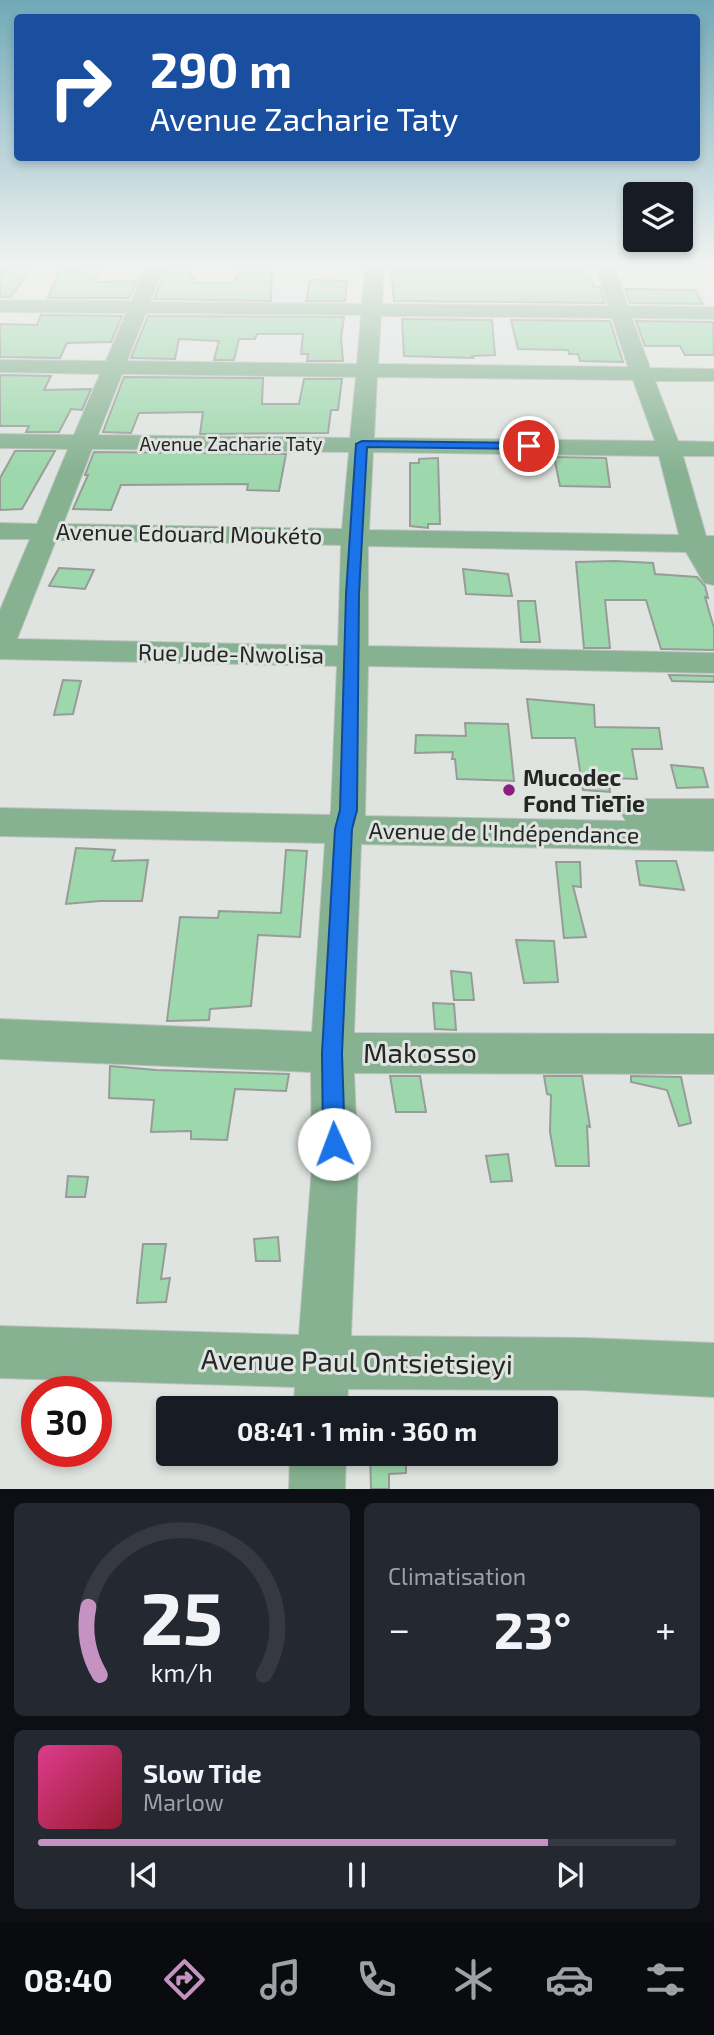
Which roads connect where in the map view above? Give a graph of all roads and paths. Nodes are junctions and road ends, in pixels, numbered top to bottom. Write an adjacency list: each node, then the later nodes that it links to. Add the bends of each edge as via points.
1 (128, 331): 5 (street)
2 (370, 331): 6 (street)
3 (627, 331): 7 (street)
4 (0, 366): 5 (street)
5 (114, 366): 6 (street); 10 (street)
6 (367, 371): 7 (street); 11 (street)
7 (642, 374): 8 (street); 12 (street)
8 (714, 375)
9 (0, 441): 10 (street, Avenue Zacharie Taty)
10 (84, 442): 11 (street, Avenue Zacharie Taty); 15 (street)
11 (362, 444): 12 (street, Avenue Zacharie Taty); 16 (street)
12 (669, 448): 13 (street, Avenue Zacharie Taty); 17 (street)
13 (714, 449)
14 (0, 531): 15 (street, Avenue Edouard Moukéto)
15 (46, 531): 16 (street, Avenue Edouard Moukéto); 19 (street)
16 (355, 536): 17 (street, Avenue Edouard Moukéto); 20 (street)
17 (704, 544): 18 (street)
18 (714, 577)
19 (0, 647): 20 (street, Rue Jude-Nwolisa)
20 (351, 654): 21 (street, Rue Jude-Nwolisa); 24 (street)
21 (714, 663)
22 (0, 803): 24 (street, Avenue de l'Indépendance)
23 (714, 813): 24 (street, Avenue de l'Indépendance)
24 (346, 819): 25 (street, Avenue de l'Indépendance); 26 (street, Avenue de l'Indépendance); 28 (street)
25 (0, 822)
26 (714, 837)
27 (0, 1039): 28 (street, Makosso)
28 (332, 1053): 29 (street, Makosso); 32 (street, via 335,1167)
29 (714, 1054)
30 (0, 1352): 32 (street, Avenue Paul Ontsietsieyi)
31 (714, 1370): 32 (street, Avenue Paul Ontsietsieyi, via 584,1364)
32 (322, 1385)
33 (318, 1466): 34 (street)
34 (317, 1489)

